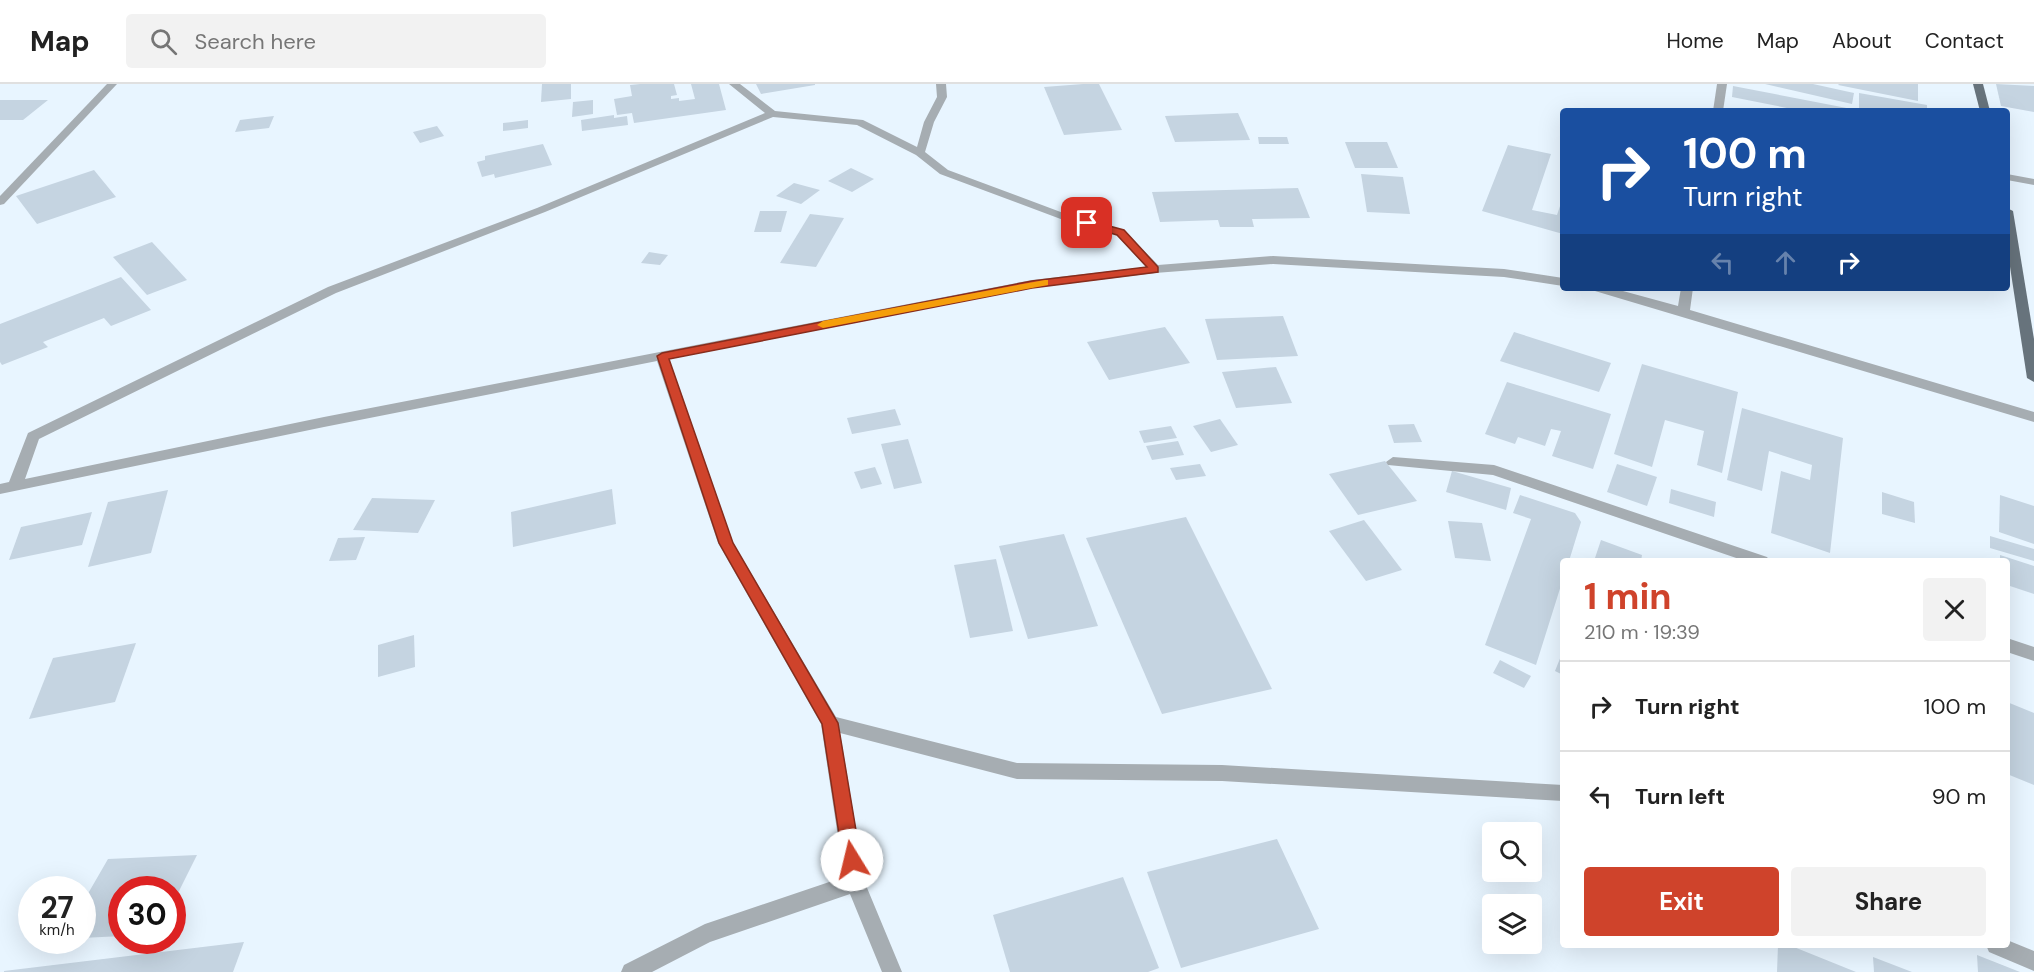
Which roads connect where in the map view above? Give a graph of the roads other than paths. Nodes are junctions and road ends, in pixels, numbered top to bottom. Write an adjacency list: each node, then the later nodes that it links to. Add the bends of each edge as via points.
1 (112, 84): 12 (street)
2 (734, 84): 8 (street)
3 (941, 84): 9 (street, via 942,97)
4 (1722, 84): 6 (street)
5 (1978, 84): 7 (main road)
6 (1718, 108)
7 (1984, 108)
8 (772, 114): 9 (street, via 859,122); 23 (street, via 541,210 332,290 33,436)
9 (920, 153): 14 (street, via 944,172 1070,219 1120,232)
10 (2010, 178): 11 (street)
11 (2034, 182)
12 (0, 202)
13 (2010, 230): 20 (main road)
14 (1155, 269): 15 (street, via 1273,260 1504,273); 19 (street, via 1032,284)
15 (1560, 282)
16 (1610, 291): 18 (street)
17 (1686, 291): 18 (street)
18 (1683, 312): 21 (street)
19 (662, 356): 23 (street); 28 (street, via 726,543)
20 (2034, 378)
21 (2034, 417)
22 (1393, 462): 25 (street, via 1494,470)
23 (15, 486): 24 (street)
24 (0, 489)
25 (1753, 558)
26 (2010, 646): 27 (street)
27 (2034, 654)
28 (830, 723): 29 (street, via 1017,771 1222,773); 30 (street)
29 (1560, 793)
30 (855, 883): 33 (street, via 705,934); 34 (street)
31 (2003, 948): 32 (street)
32 (2034, 961)
33 (632, 972)
34 (892, 972)

